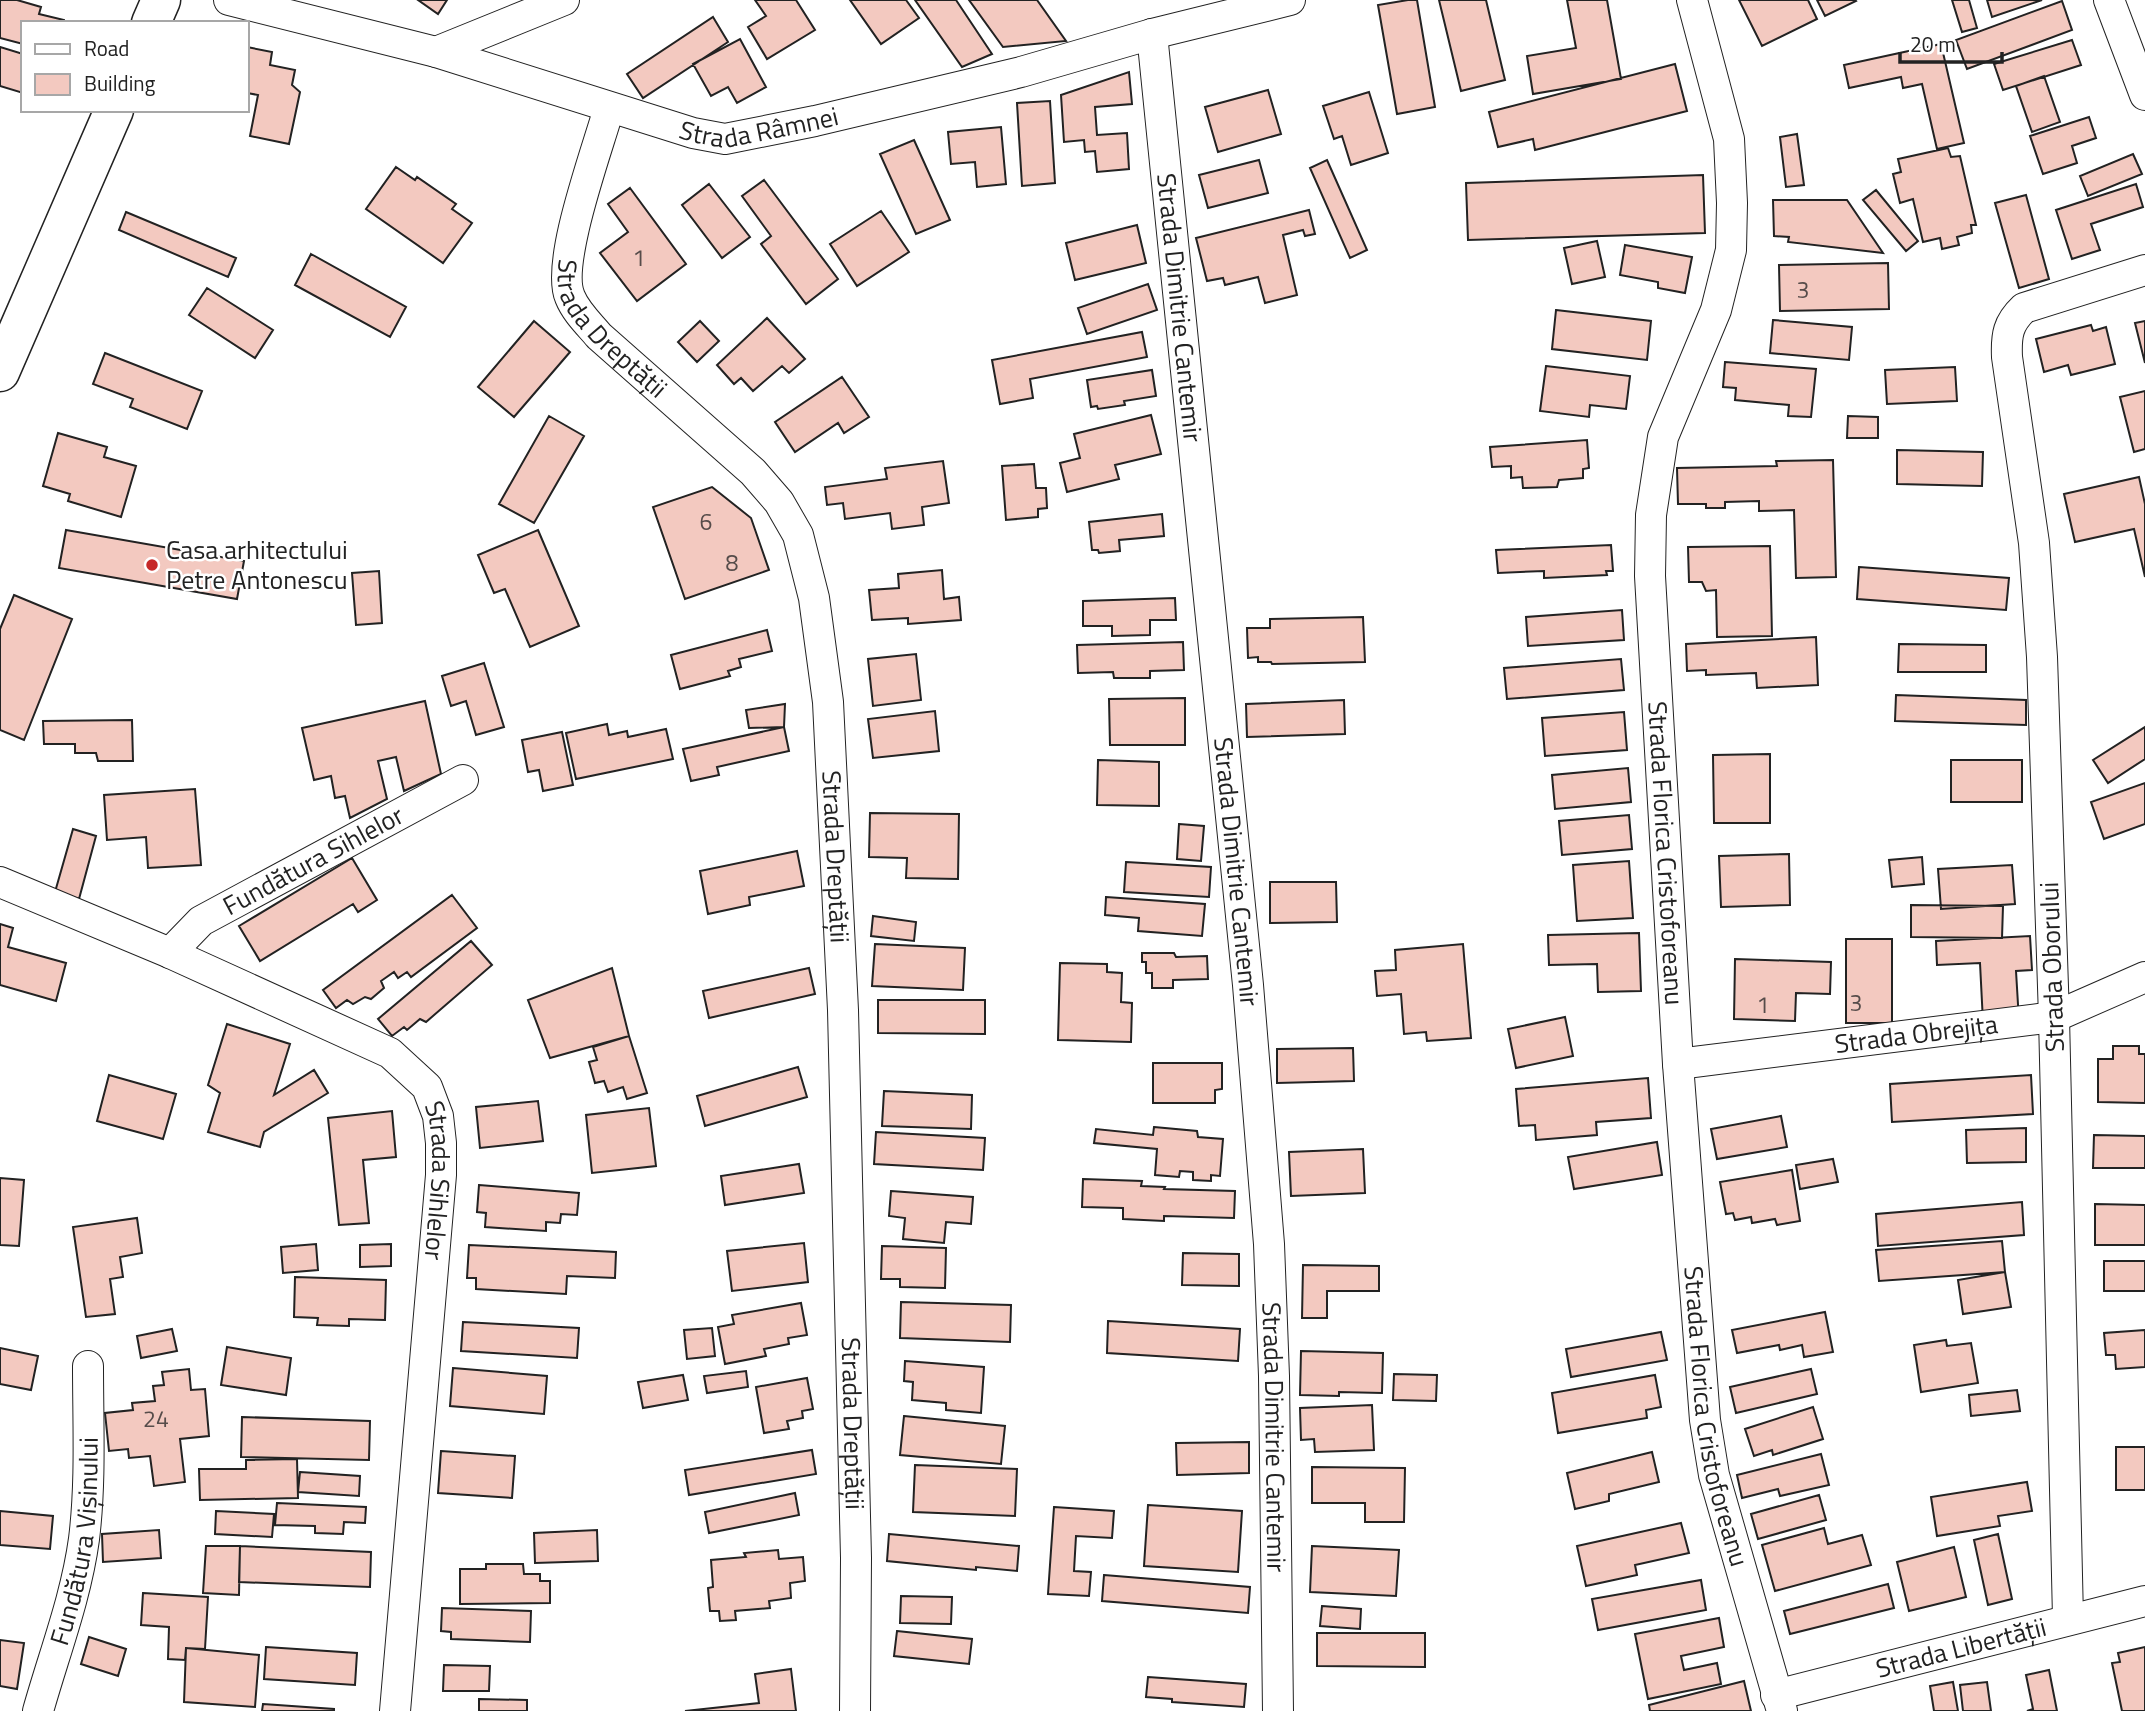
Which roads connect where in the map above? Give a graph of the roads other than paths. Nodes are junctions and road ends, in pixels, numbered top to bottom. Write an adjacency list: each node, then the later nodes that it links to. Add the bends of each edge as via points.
1 (160, 0): 7 (main road)
2 (229, 0): 9 (street, Strada Râmnei)
3 (564, 0): 9 (street)
4 (1290, 0): 8 (street, Strada Râmnei)
5 (1692, 0): 20 (street, Strada Florica Cristoforeanu, via 1729,139 1732,203 1731,250 1719,298 1663,437 1651,515 1650,576)
6 (2109, 0): 10 (street)
7 (152, 21)
8 (1152, 34): 11 (street, Strada Râmnei, via 995,78 725,138); 28 (street, Strada Dimitrie Cantemir, via 1248,985 1269,1244)
9 (436, 52): 11 (street, Strada Râmnei)
10 (2145, 95)
11 (609, 108): 27 (street, Strada Dreptății, via 568,249 565,278 569,297 599,336 753,472 779,502 798,536 814,598 828,702 843,1010 856,1558)
12 (113, 112): 14 (main road)
13 (2145, 270): 19 (street, Strada Oborului, via 2024,308 2012,319 2006,335 2034,542)
14 (0, 372)
15 (463, 780): 17 (street, Fundătura Sihlelor, via 201,921)
16 (0, 882): 17 (street, Strada Sihlelor)
17 (170, 953): 26 (street, Strada Sihlelor, via 390,1053 427,1087 438,1116 441,1175)
18 (2145, 976): 19 (street, Strada Obrejița)
19 (2054, 1017): 20 (street, Strada Obrejița); 23 (street, Strada Oborului)
20 (1678, 1064): 24 (street, Strada Florica Cristoforeanu, via 1705,1420 1714,1475)
21 (88, 1366): 25 (street, Fundătura Vișinului, via 89,1493 84,1541)
22 (2145, 1601): 23 (street, Strada Libertății)
23 (2068, 1618): 24 (street, Strada Libertății)
24 (1779, 1703)
25 (38, 1711)
26 (395, 1711)
27 (855, 1711)
28 (1278, 1711)

